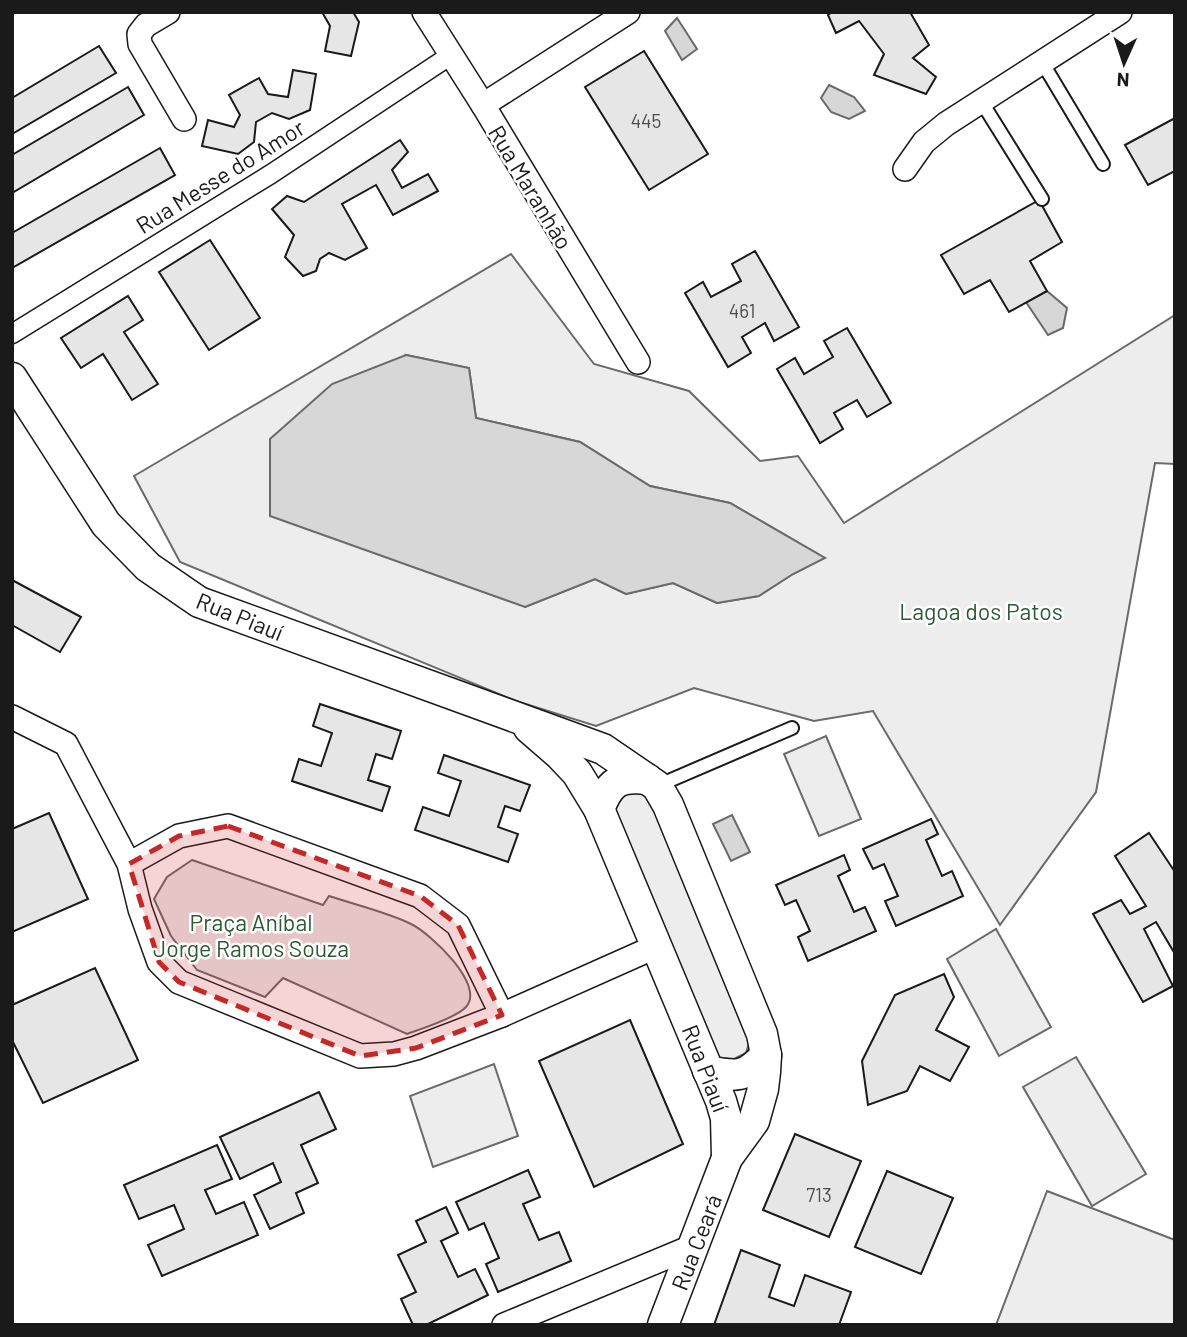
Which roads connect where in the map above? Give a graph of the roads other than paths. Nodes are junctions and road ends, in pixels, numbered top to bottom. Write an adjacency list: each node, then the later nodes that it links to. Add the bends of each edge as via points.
1 (168, 12): 9 (street, via 146,25 139,44)
2 (424, 12): 5 (street, Rua Maranhão)
3 (628, 12): 8 (street)
4 (1120, 12): 6 (street)
5 (451, 55): 8 (street, Rua Maranhão); 13 (street, Rua Messe do Amor, via 271,174)
6 (1042, 62): 7 (street); 10 (lane)
7 (981, 101): 11 (street, via 923,142); 12 (lane)
8 (483, 105): 14 (street, Rua Maranhão)
9 (184, 119)
10 (1103, 164)
11 (905, 169)
12 (1042, 199)
13 (12, 334)
14 (638, 362)
15 (12, 378): 17 (street, Rua Piauí, via 106,524 148,567 199,602)
16 (12, 717): 21 (street, via 66,744)
17 (518, 719): 19 (street, Rua Piauí, via 603,748); 20 (street, Rua Piauí, via 577,773)
18 (792, 728): 19 (lane)
19 (652, 782): 20 (street, via 620,780 608,790); 24 (street, Rua Piauí, via 668,805 762,1034)
20 (599, 809): 22 (street, Rua Piauí)
21 (129, 864): 23 (street, via 179,836 228,826 420,896 458,925); 23 (street, via 159,961 179,982 360,1056 394,1055)
22 (657, 946): 23 (street); 25 (street, Rua Piauí)
23 (502, 1015)
24 (765, 1055): 25 (street, via 751,1071 741,1074); 26 (street, Rua Piauí, via 763,1089 754,1121)
25 (708, 1070): 26 (street, Rua Piauí, via 726,1118)
26 (727, 1158): 27 (street, Rua Ceará)
27 (696, 1245): 28 (street); 29 (street, Rua Ceará)
28 (503, 1325)
29 (663, 1325)

